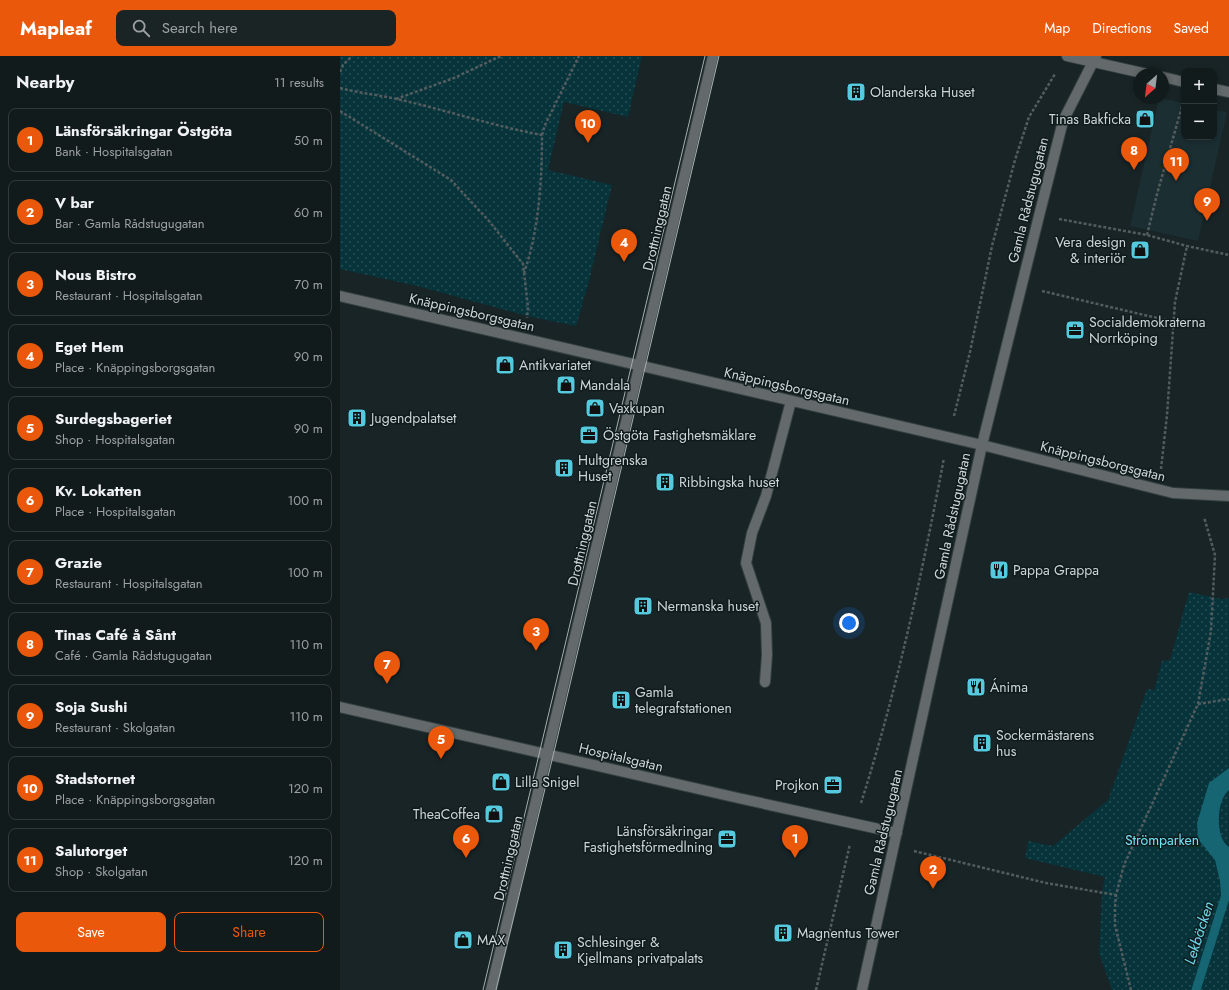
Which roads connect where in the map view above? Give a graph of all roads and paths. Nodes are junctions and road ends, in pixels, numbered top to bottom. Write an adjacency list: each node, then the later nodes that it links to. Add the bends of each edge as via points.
1 (352, 56): 9 (path)
2 (501, 56): 15 (path, via 454,78)
3 (579, 56): 18 (path)
4 (713, 56): 28 (street, Drottninggatan)
5 (1068, 56): 6 (street)
6 (1095, 59): 8 (street); 19 (street, Gamla Rådstugugatan, via 1063,121)
7 (1058, 68): 30 (path, via 1029,117 1015,160 992,246 970,352)
8 (1133, 70)
9 (340, 72)
10 (1169, 79): 11 (street)
11 (1181, 81)
12 (340, 88): 15 (path)
13 (1217, 89): 14 (street)
14 (1229, 92)
15 (396, 99): 18 (path, via 493,125)
16 (1183, 104): 20 (path)
17 (340, 110): 23 (path, via 451,180 489,221 523,264)
18 (542, 135): 23 (path, via 542,175 531,253)
19 (1039, 216): 20 (path); 24 (street, Gamla Rådstugugatan)
20 (1147, 236): 21 (path)
21 (1187, 246): 22 (path); 26 (path, via 1175,302)
22 (1229, 255)
23 (524, 273): 27 (path, via 528,307)
24 (1022, 286): 26 (path); 31 (street, Gamla Rådstugugatan)
25 (340, 296): 27 (street, Knäppingsborgsgatan)
26 (1174, 322): 32 (path)
27 (524, 338): 28 (street, Knäppingsborgsgatan)
28 (639, 365): 29 (street, Knäppingsborgsgatan); 39 (street, Drottninggatan)
29 (792, 402): 30 (street, Knäppingsborgsgatan); 35 (street, via 766,496 752,533 746,564 766,623)
30 (948, 438): 31 (street, Knäppingsborgsgatan); 40 (path, via 906,636 875,759)
31 (982, 445): 32 (street, Knäppingsborgsgatan); 41 (street, Gamla Rådstugugatan)
32 (1158, 489): 33 (street, Knäppingsborgsgatan, via 1173,493)
33 (1197, 494): 34 (street, Knäppingsborgsgatan); 37 (path, via 1215,555 1211,631)
34 (1229, 496)
35 (765, 682)
36 (1229, 698): 37 (path)
37 (1198, 704): 43 (path, via 1124,865)
38 (340, 707): 39 (street, Hospitalsgatan)
39 (547, 755): 40 (street, Hospitalsgatan); 44 (street, Drottninggatan)
40 (855, 824): 41 (street, Hospitalsgatan); 45 (path)
41 (897, 833): 42 (street, Gamla Rådstugugatan)
42 (894, 847): 43 (path, via 1046,883); 46 (street, Gamla Rådstugugatan)
43 (1116, 895): 47 (path, via 1115,925)
44 (491, 990)
45 (816, 990)
46 (862, 990)
47 (1131, 990)

